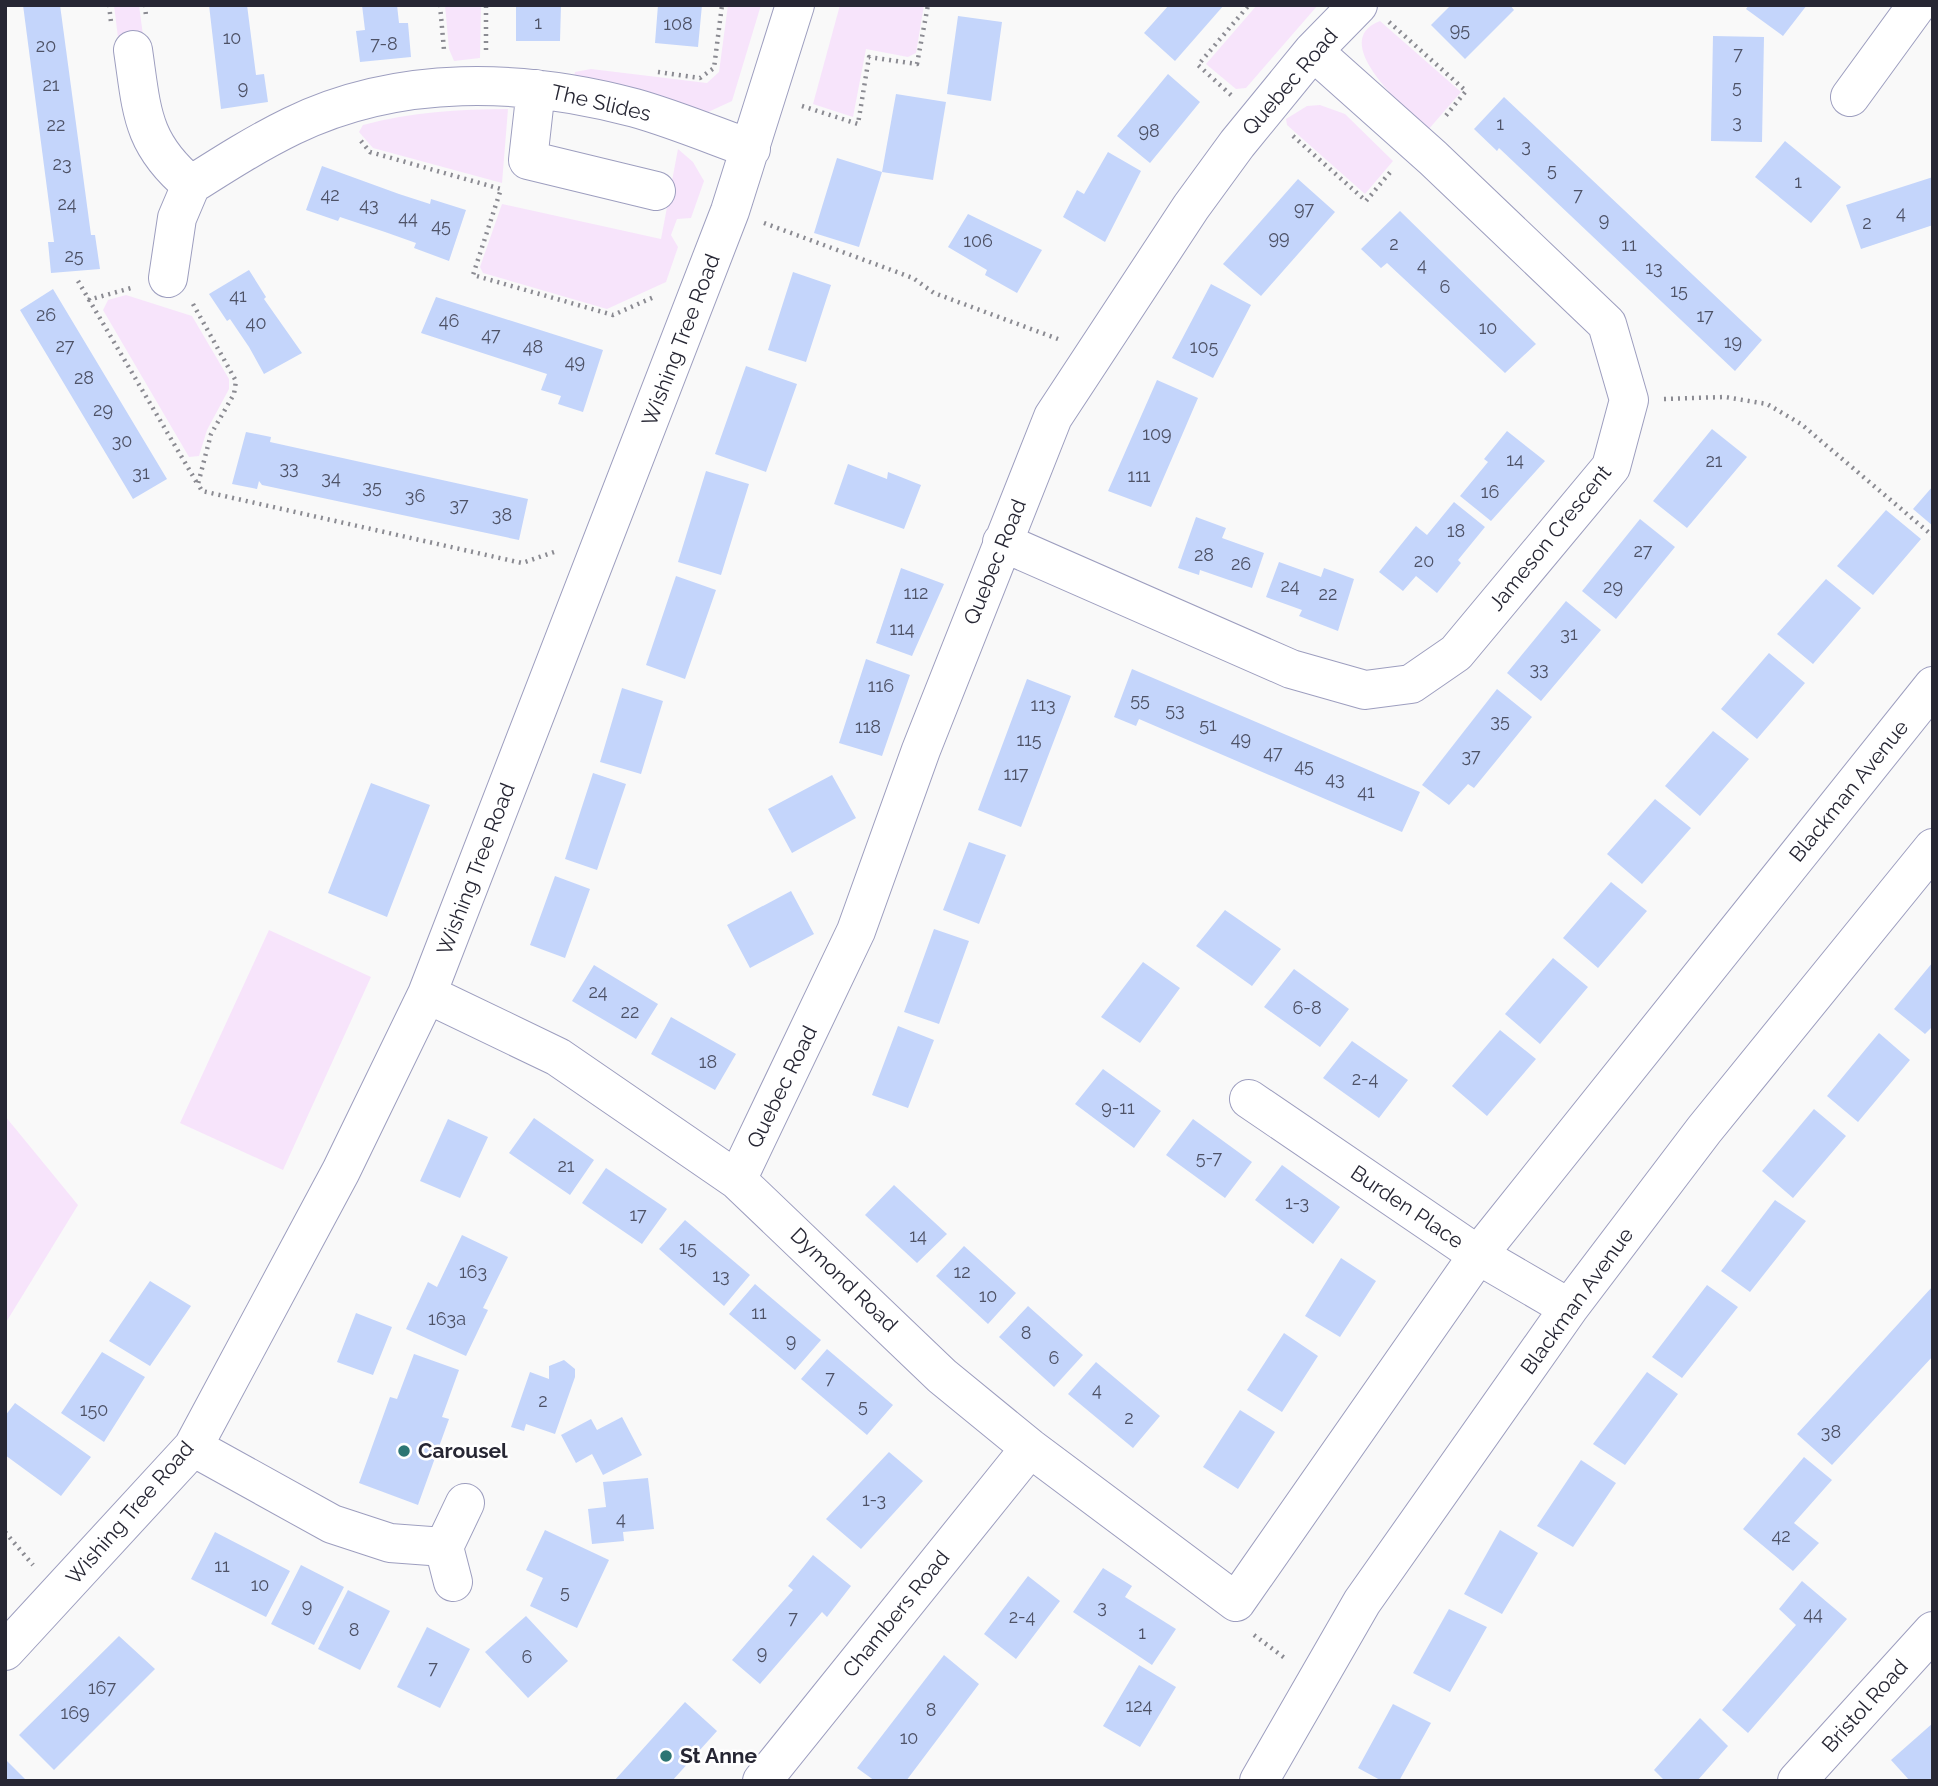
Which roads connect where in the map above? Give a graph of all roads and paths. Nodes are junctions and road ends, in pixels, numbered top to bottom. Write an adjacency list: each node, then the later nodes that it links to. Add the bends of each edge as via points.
1 (440, 5): 11 (path)
2 (722, 5): 10 (path, via 713,68 700,78)
3 (795, 5): 13 (street, Wishing Tree Road)
4 (928, 5): 13 (path, via 917,64 869,57 858,124)
5 (1250, 5): 16 (path, via 1198,65)
6 (1917, 5): 14 (street)
7 (1369, 10): 9 (street, Quebec Road); 17 (path, via 1466,91)
8 (133, 50): 19 (street, via 141,109 152,144)
9 (1313, 51): 16 (street, Quebec Road); 17 (street)
10 (649, 71)
11 (447, 86): 12 (street, The Slides); 15 (street, The Slides, via 391,93)
12 (536, 89): 18 (street, The Slides, via 636,109); 20 (street, via 528,160)
13 (768, 94): 18 (street, Wishing Tree Road)
14 (1850, 97)
15 (337, 109): 19 (street, The Slides, via 294,125); 22 (path, via 370,152 501,189 473,275 613,315)
16 (1261, 115): 17 (path, via 1366,201); 25 (street, Quebec Road, via 1191,207)
17 (1417, 145): 26 (street, via 1607,324)
18 (751, 149): 21 (street, Wishing Tree Road)
19 (191, 185): 23 (street, via 177,218)
20 (656, 191)
21 (730, 211): 22 (street, Wishing Tree Road); 25 (path, via 913,278 934,293 1075,346)
22 (707, 274): 28 (street, Wishing Tree Road)
23 (168, 278): 27 (path, via 190,297 236,381 234,394 211,434)
24 (78, 281): 27 (path)
25 (1101, 346): 30 (street, Quebec Road, via 1053,417)
26 (1629, 400): 29 (path, via 1724,397 1767,404 1801,424); 30 (street, Jameson Crescent, via 1611,467 1456,653 1411,684 1365,690 1291,669)
27 (198, 484): 28 (path, via 202,491 522,563)
28 (604, 535): 33 (street, Wishing Tree Road)
29 (1933, 536)
30 (1002, 542): 35 (street, Quebec Road, via 856,931)
31 (1933, 686): 36 (street, Blackman Avenue)
32 (1933, 848): 37 (street, Blackman Avenue, via 1704,1130)
33 (427, 994): 35 (street, Dymond Road, via 558,1057); 38 (street, Wishing Tree Road, via 341,1171)
34 (1249, 1098): 36 (street, Burden Place)
35 (737, 1180): 39 (street, Dymond Road, via 942,1376)
36 (1478, 1255): 37 (street, Burden Place); 41 (street, Blackman Avenue)
37 (1569, 1308): 44 (street, Blackman Avenue, via 1362,1602)
38 (193, 1447): 40 (street, via 331,1524 448,1565); 43 (street, Wishing Tree Road)
39 (1030, 1448): 41 (street, Dymond Road); 45 (street, Chambers Road)
40 (464, 1503)
41 (1236, 1602): 44 (path, via 1227,1615)
42 (1933, 1631): 47 (street, Bristol Road)
43 (5, 1651)
44 (1315, 1680): 46 (street, Blackman Avenue)
45 (762, 1781)
46 (1259, 1781)
47 (1797, 1781)

